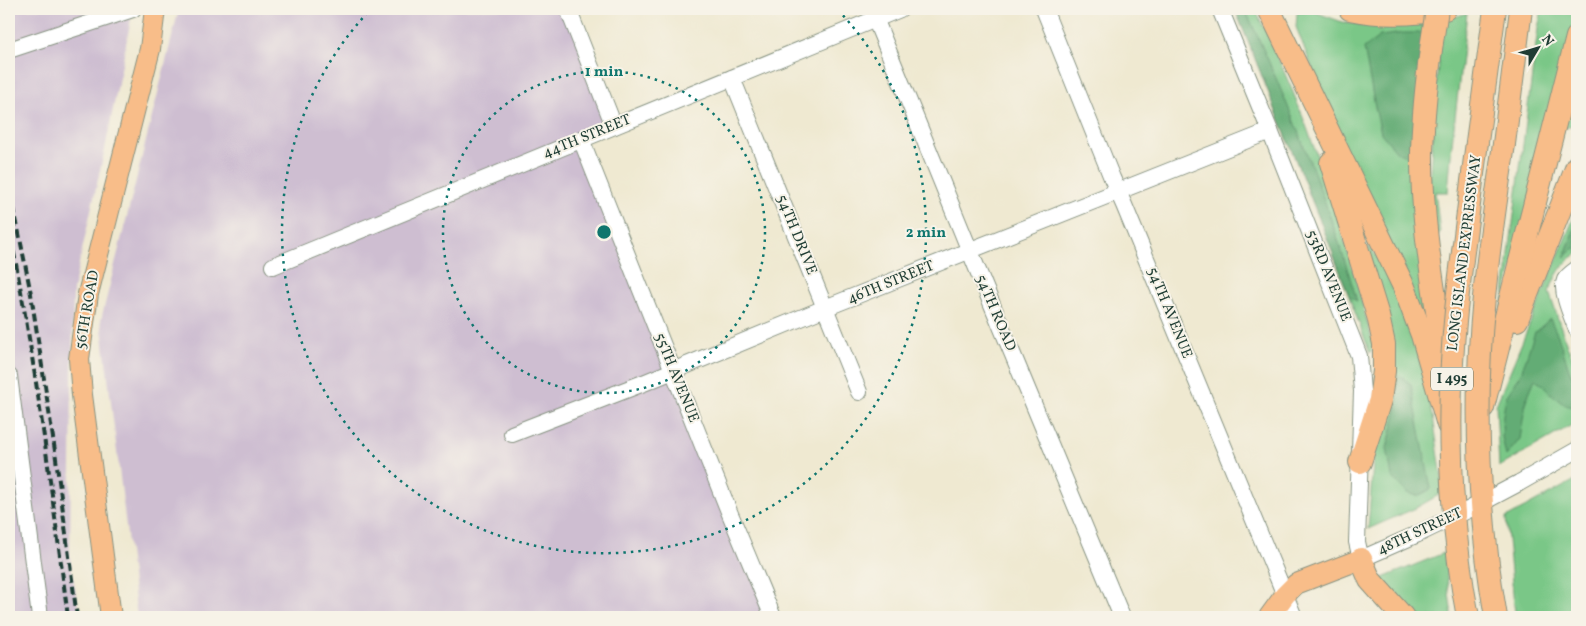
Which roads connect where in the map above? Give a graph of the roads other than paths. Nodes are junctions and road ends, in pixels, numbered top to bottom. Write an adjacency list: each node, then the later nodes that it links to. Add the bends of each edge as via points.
1 (133, 9): 16 (street)
2 (155, 9): 41 (main road, 56TH ROAD, via 150,49 88,294 81,339 82,395)
3 (568, 9): 20 (street)
4 (900, 9): 14 (street, 44TH STREET)
5 (1044, 9): 24 (street, 54TH AVENUE)
6 (1220, 9): 21 (street, 53RD AVENUE)
7 (1269, 9): 18 (highway)
8 (1350, 9): 10 (highway, via 1404,15)
9 (1437, 9): 37 (highway, bridge, via 1423,127 1423,178 1428,247)
10 (1445, 9)
11 (1495, 9): 47 (highway, LONG ISLAND EXPRESSWAY / I 495, bridge, via 1452,366 1456,522)
12 (1521, 9): 19 (highway, LONG ISLAND EXPRESSWAY / I 495)
13 (1537, 9): 19 (highway)
14 (874, 14): 17 (street, 44TH STREET); 25 (street, 54TH ROAD)
15 (1577, 37): 33 (highway)
16 (9, 50)
17 (732, 78): 20 (street, 44TH STREET); 28 (street, 54TH DRIVE)
18 (1307, 88): 36 (highway, via 1376,307 1384,344 1380,400); 37 (highway, via 1414,310)
19 (1509, 107): 50 (highway, LONG ISLAND EXPRESSWAY / I 495, bridge, via 1486,277 1479,374 1484,521)
20 (614, 126): 22 (street, 44TH STREET)
21 (1270, 131): 24 (street, 46TH STREET); 36 (street, 53RD AVENUE, via 1359,356 1362,384)
22 (581, 139): 26 (street, 44TH STREET); 30 (street, 55TH AVENUE)
23 (1577, 166): 33 (highway)
24 (1118, 191): 25 (street, 46TH STREET); 39 (street, 54TH AVENUE)
25 (970, 251): 28 (street, 46TH STREET); 43 (street, 54TH ROAD)
26 (273, 266)
27 (1577, 269): 29 (street, via 1567,277 1564,285)
28 (825, 308): 30 (street, 46TH STREET); 32 (street, 54TH DRIVE)
29 (1577, 330)
30 (673, 371): 34 (street, 46TH STREET); 42 (street, 55TH AVENUE)
31 (9, 376): 40 (street)
32 (859, 392)
33 (1485, 397): 49 (highway, via 1476,435 1473,470 1481,569)
34 (512, 434)
35 (1577, 450): 38 (street, 48TH STREET, bridge, via 1468,510)
36 (1360, 462): 38 (street, 53RD AVENUE, via 1357,542)
37 (1460, 471): 48 (highway)
38 (1361, 558): 39 (main road, 48TH STREET, via 1296,584); 46 (highway, via 1370,580)
39 (1285, 595): 44 (main road, 48TH STREET); 45 (street, 54TH AVENUE)
40 (40, 617)
41 (111, 617)
42 (773, 617)
43 (1122, 617)
44 (1269, 617)
45 (1294, 617)
46 (1403, 617)
47 (1468, 617)
48 (1477, 617)
49 (1489, 617)
50 (1496, 617)

